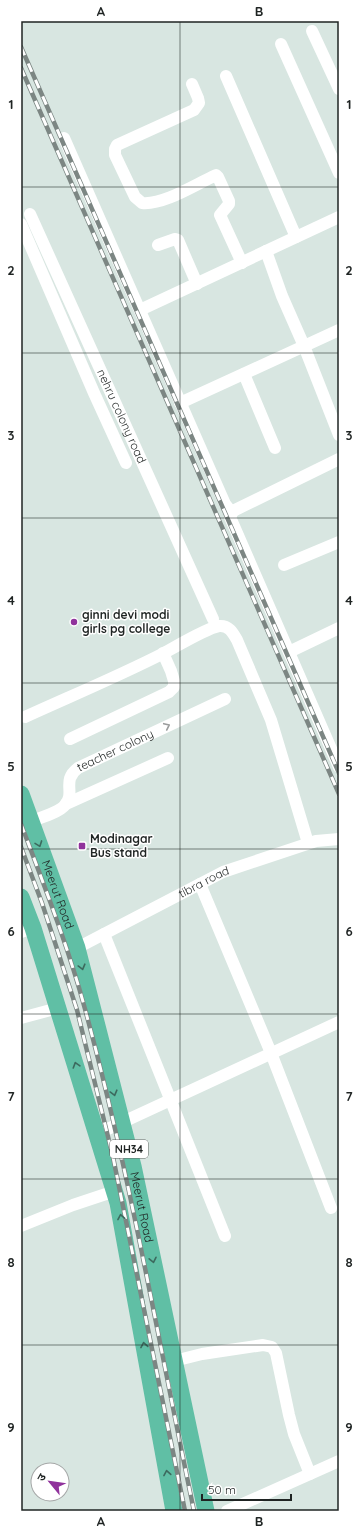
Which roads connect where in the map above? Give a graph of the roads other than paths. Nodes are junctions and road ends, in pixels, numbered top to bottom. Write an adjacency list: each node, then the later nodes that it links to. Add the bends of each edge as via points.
1 (312, 31): 5 (street)
2 (281, 44): 7 (street)
3 (226, 76): 11 (street)
4 (192, 84): 14 (street, via 199,103 194,110 117,145 115,155 135,197 142,203 154,203 216,175 229,201 220,215)
5 (339, 89)
6 (64, 138): 16 (street)
7 (339, 173)
8 (30, 214): 28 (street, nehru colony road)
9 (339, 217): 11 (street)
10 (21, 224): 24 (street)
11 (296, 237): 13 (street)
12 (158, 245): 15 (street, via 178,240)
13 (266, 251): 14 (street); 18 (street)
14 (242, 263): 15 (street)
15 (197, 284): 16 (street)
16 (140, 310): 20 (street)
17 (339, 330): 18 (street)
18 (304, 346): 19 (street); 21 (street)
19 (244, 374): 20 (street); 22 (street)
20 (180, 403): 25 (street, via 224,504)
21 (339, 435)
22 (276, 448)
23 (339, 460): 25 (street)
24 (126, 463)
25 (232, 513): 30 (street, via 230,517)
26 (339, 542): 27 (street)
27 (284, 565)
28 (213, 619)
29 (339, 628): 30 (street)
30 (289, 652): 36 (street)
31 (163, 653): 33 (street); 34 (street, via 174,680 174,687 169,692); 41 (street, via 210,629 220,626 232,631 271,720)
32 (225, 699): 38 (street, teacher colony, one-way to 32, via 69,799 69,779 71,773 78,768)
33 (25, 717)
34 (70, 739)
35 (168, 758): 38 (street)
36 (339, 767)
37 (21, 794): 39 (highway, Meerut Road / NH34)
38 (66, 804): 39 (street)
39 (31, 821): 46 (highway, Meerut Road / NH34, one-way to 46)
40 (339, 839): 41 (street, tibra road)
41 (308, 843): 42 (street, tibra road, via 223,872)
42 (200, 884): 45 (street, tibra road); 50 (street)
43 (21, 897): 44 (highway, Meerut Road / NH34)
44 (27, 930): 47 (highway, Meerut Road / NH34)
45 (104, 934): 46 (street, tibra road); 51 (street)
46 (77, 948): 52 (highway, Meerut Road / NH34, one-way to 52)
47 (58, 1008): 48 (street); 53 (highway, Meerut Road / NH34, one-way to 47)
48 (21, 1018)
49 (339, 1022): 50 (street)
50 (271, 1053): 51 (street); 55 (street)
51 (171, 1099): 52 (street); 57 (street)
52 (122, 1122): 53 (street); 58 (highway, Meerut Road / NH34, one-way to 58)
53 (97, 1134): 54 (highway, Meerut Road / NH34)
54 (115, 1191): 56 (street); 61 (highway, Meerut Road / NH34, one-way to 54)
55 (331, 1208)
56 (21, 1226)
57 (225, 1236)
58 (174, 1361): 60 (street, via 263,1345 272,1348 278,1361 294,1434); 62 (highway, Meerut Road / NH34)
59 (339, 1461): 60 (street)
60 (310, 1474): 63 (street)
61 (173, 1511)
62 (206, 1511)
63 (227, 1511)

